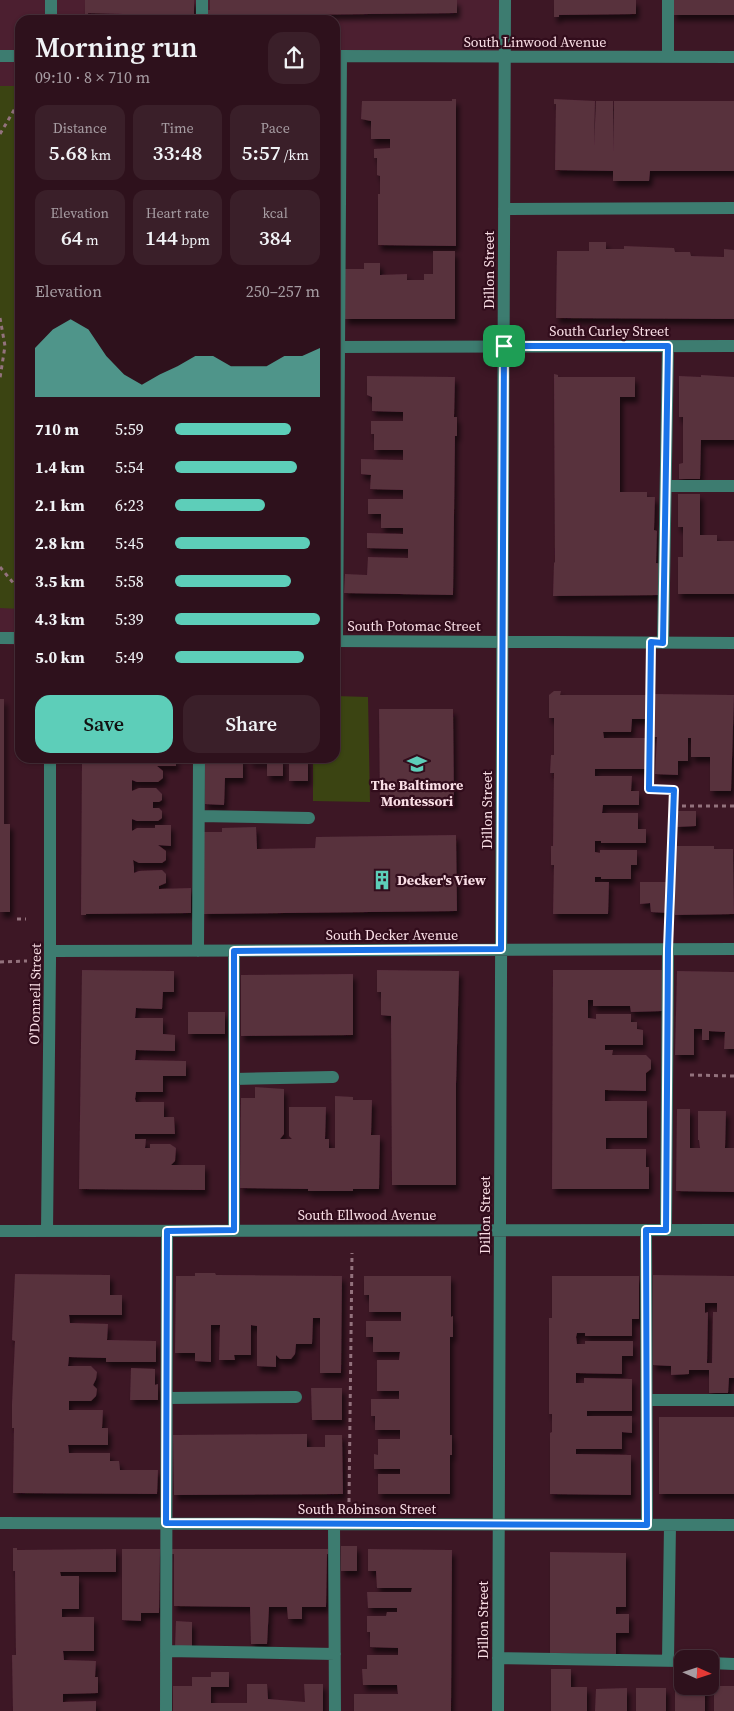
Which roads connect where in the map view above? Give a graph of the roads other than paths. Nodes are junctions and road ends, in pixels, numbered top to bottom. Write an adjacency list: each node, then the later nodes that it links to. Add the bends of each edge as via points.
1 (51, 0): 5 (street)
2 (202, 0): 6 (street)
3 (505, 0): 10 (street, Dillon Street)
4 (668, 0): 11 (street)
5 (51, 15)
6 (202, 15)
7 (0, 56): 8 (street)
8 (15, 56)
9 (340, 56): 10 (street, South Linwood Avenue)
10 (504, 57): 11 (street, South Linwood Avenue); 14 (street, Dillon Street)
11 (668, 57): 12 (street, South Linwood Avenue)
12 (734, 57)
13 (734, 208): 14 (street)
14 (504, 209): 15 (street, Dillon Street)
15 (504, 346): 16 (street, South Curley Street); 18 (street, South Curley Street); 23 (street, Dillon Street)
16 (668, 346): 17 (street, South Curley Street); 19 (street)
17 (734, 346)
18 (340, 347)
19 (666, 486): 20 (street); 25 (street)
20 (734, 486)
21 (0, 638): 22 (street)
22 (15, 638)
23 (502, 640): 24 (street, South Potomac Street); 25 (street, South Potomac Street); 32 (street, Dillon Street)
24 (340, 641)
25 (657, 642): 26 (street, South Potomac Street)
26 (734, 643)
27 (50, 763): 34 (street, O'Donnell Street)
28 (199, 763): 29 (street)
29 (199, 816): 30 (street); 35 (street)
30 (309, 818)
31 (734, 948): 33 (street, South Decker Avenue)
32 (501, 949): 33 (street, South Decker Avenue); 36 (street, South Decker Avenue); 40 (street, Dillon Street)
33 (668, 949): 42 (street)
34 (50, 951): 35 (street, South Decker Avenue); 45 (street, O'Donnell Street)
35 (198, 951): 36 (street, South Decker Avenue)
36 (234, 951): 38 (street)
37 (333, 1078): 38 (street)
38 (234, 1079): 39 (street)
39 (234, 1230): 40 (street, South Ellwood Avenue); 46 (street, South Ellwood Avenue)
40 (500, 1230): 41 (street, South Ellwood Avenue); 54 (street, Dillon Street)
41 (646, 1230): 42 (street, South Ellwood Avenue); 49 (street)
42 (666, 1230): 43 (street, South Ellwood Avenue)
43 (734, 1230)
44 (0, 1231): 45 (street, South Ellwood Avenue)
45 (47, 1231): 46 (street, South Ellwood Avenue)
46 (167, 1231): 48 (street)
47 (296, 1397): 48 (street)
48 (167, 1398): 52 (street)
49 (647, 1400): 50 (street); 56 (street)
50 (734, 1400)
51 (0, 1523): 52 (street, South Robinson Street)
52 (166, 1523): 53 (street, South Robinson Street); 58 (street)
53 (334, 1524): 54 (street, South Robinson Street); 59 (street)
54 (498, 1524): 56 (street, South Robinson Street); 60 (street, Dillon Street)
55 (670, 1524): 56 (street, South Robinson Street); 57 (street, South Robinson Street); 61 (street)
56 (647, 1525)
57 (734, 1525)
58 (166, 1651): 59 (street); 65 (street)
59 (335, 1654): 66 (street)
60 (498, 1658): 61 (street); 67 (street, Dillon Street)
61 (668, 1660): 62 (street)
62 (674, 1660)
63 (719, 1663): 64 (street)
64 (734, 1664)
65 (166, 1711)
66 (335, 1711)
67 (498, 1711)

